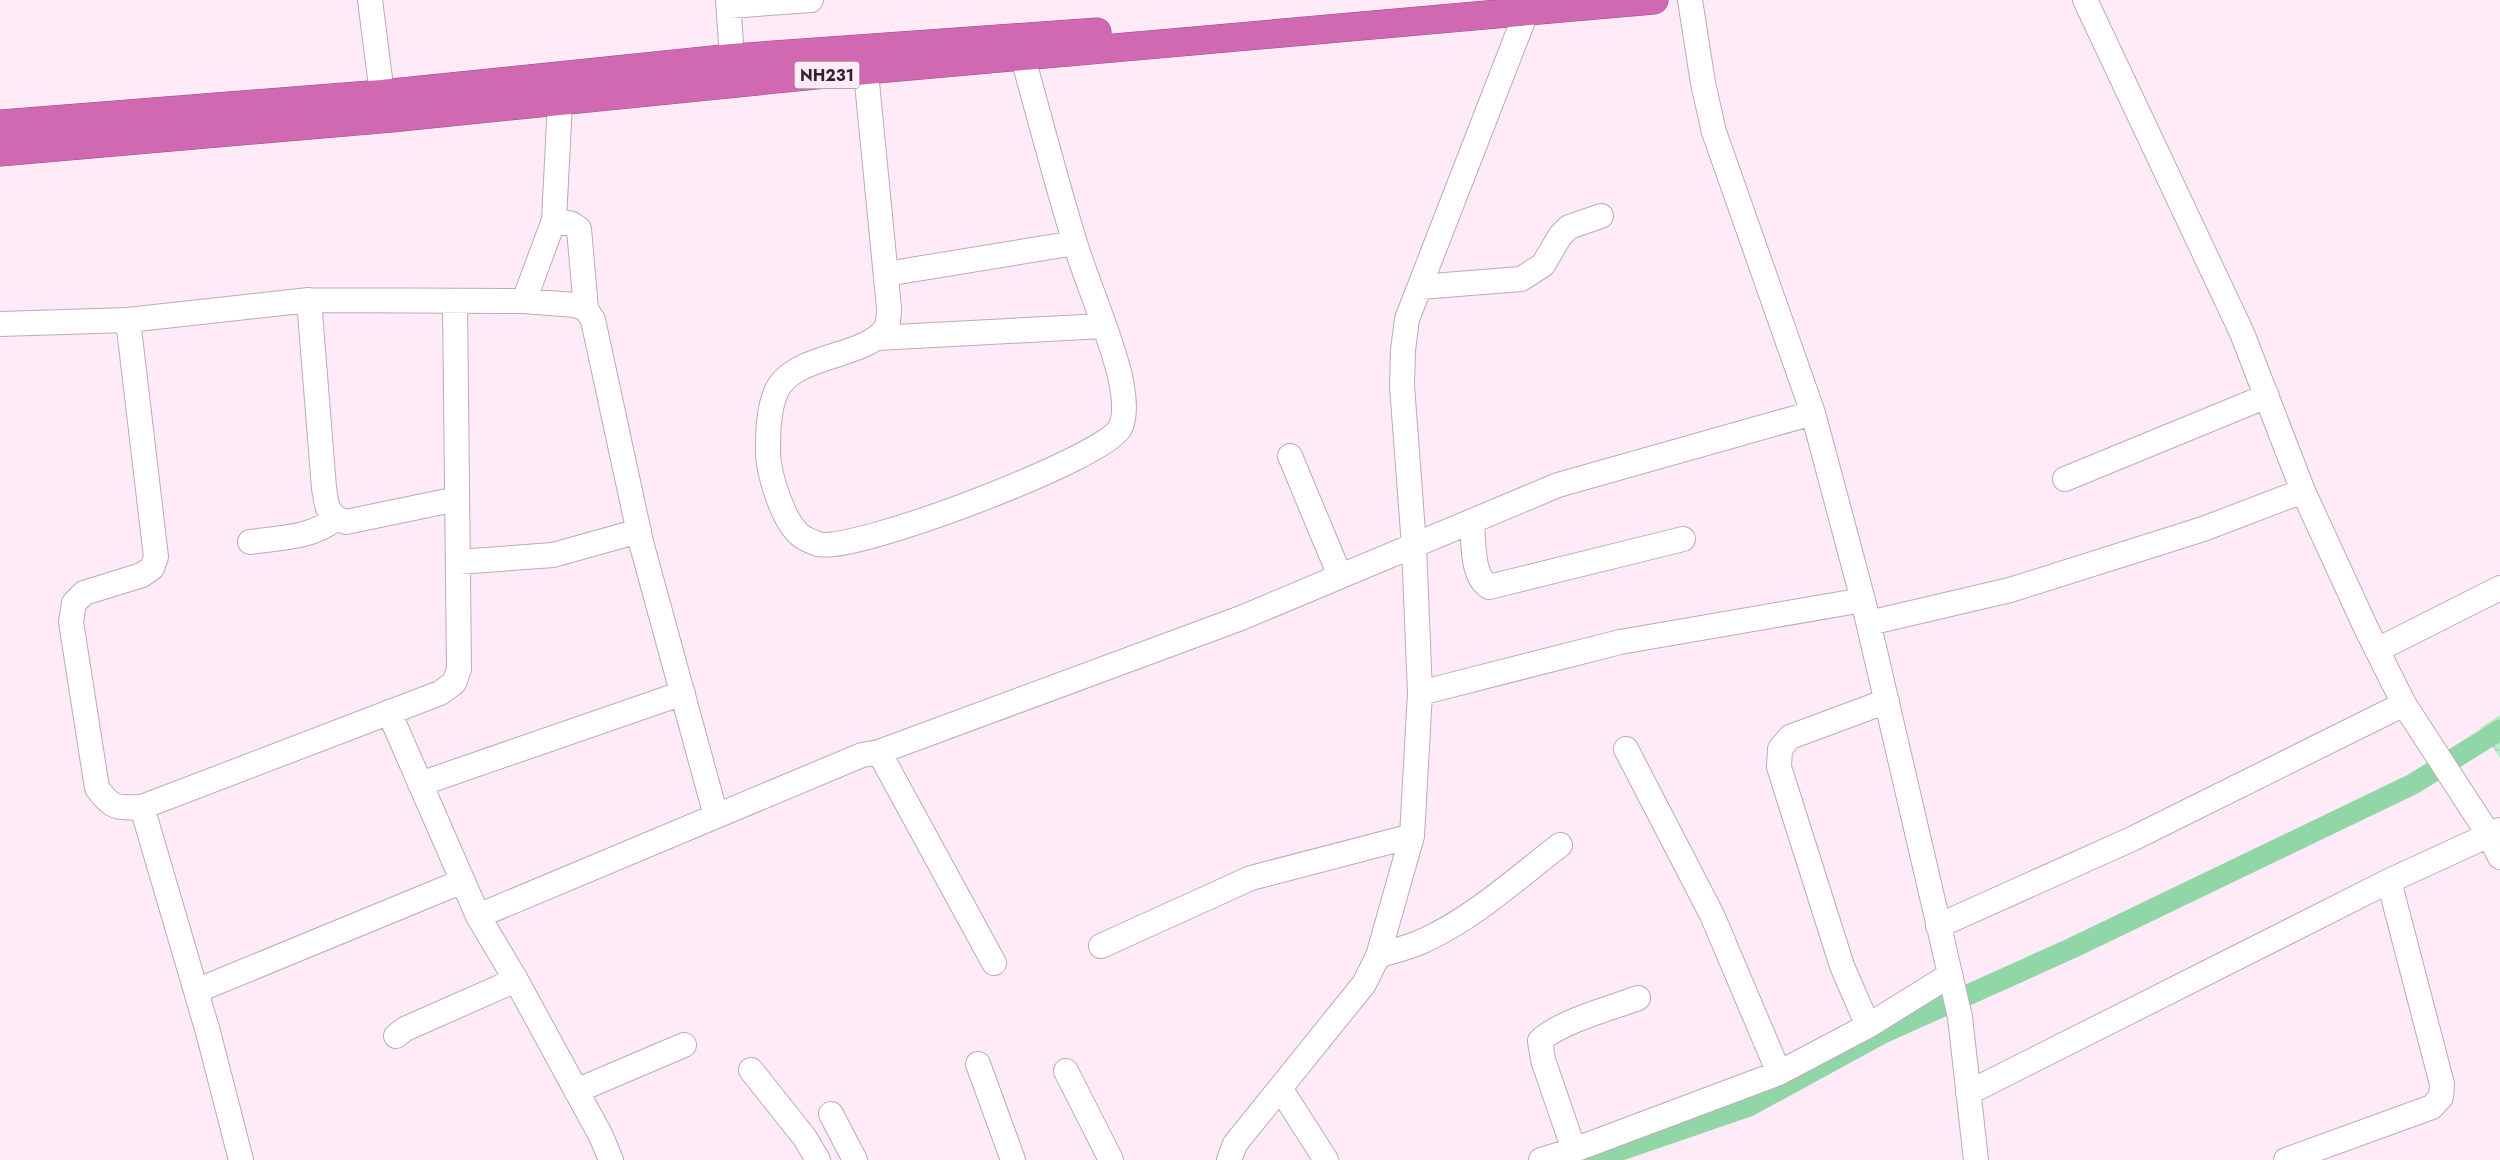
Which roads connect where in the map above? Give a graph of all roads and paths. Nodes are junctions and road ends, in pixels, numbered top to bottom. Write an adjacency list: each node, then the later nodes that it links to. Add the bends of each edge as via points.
1 (370, 0): 13 (street)
2 (811, 0): 7 (street)
3 (1461, 0): 11 (highway, NH231, via 1025,38)
4 (1654, 0): 8 (highway, NH231)
5 (1690, 0): 30 (street, via 1714,132)
6 (2085, 0): 29 (street, via 2242,333)
7 (728, 3): 9 (street)
8 (1530, 5): 10 (highway, NH231); 20 (street)
9 (732, 58): 11 (highway, NH231); 12 (highway, NH231)
10 (1023, 58): 11 (highway, NH231); 18 (street)
11 (865, 59): 12 (highway, NH231); 19 (street)
12 (561, 88): 13 (highway, NH231); 15 (highway, NH231, via 392,118); 17 (street)
13 (382, 94): 14 (highway, NH231)
14 (0, 124)
15 (0, 152)
16 (1601, 216): 20 (street, via 1569,227 1542,266 1521,279)
17 (554, 220): 22 (street); 24 (street, via 572,224 579,230)
18 (1075, 243): 19 (street); 27 (street)
19 (886, 274): 28 (street, via 888,325)
20 (1420, 286): 40 (street, via 1407,319 1402,350)
21 (309, 300): 23 (street); 25 (street); 35 (street, via 324,488 327,508)
22 (524, 301): 23 (street); 24 (street, via 575,305)
23 (455, 302): 34 (street)
24 (586, 310): 37 (street, via 593,320 602,352)
25 (128, 320): 26 (street); 55 (street, via 156,557 152,568 142,575 84,593 74,603 71,622 97,788 107,802 119,808)
26 (0, 324)
27 (1103, 326): 28 (street); 28 (street, via 1120,377 1124,406 1121,428 1110,441 939,516 862,540 821,545 801,536 789,523 774,484 768,458 768,429 776,392 788,376)
28 (877, 338)
29 (2267, 396): 32 (street); 33 (street)
30 (1813, 413): 36 (street, via 1558,485); 44 (street)
31 (1290, 456): 42 (street)
32 (2065, 479)
33 (2303, 490): 45 (street, via 2202,529 2010,590); 46 (street)
34 (457, 499): 35 (street, via 346,522); 41 (street)
35 (335, 519): 39 (street, via 308,534)
36 (1472, 522): 38 (street, via 1478,571 1482,582 1489,587); 40 (street)
37 (639, 531): 41 (street, via 554,555); 47 (street)
38 (1683, 539)
39 (250, 542)
40 (1414, 546): 42 (street); 48 (street)
41 (458, 562): 51 (street, via 459,669 454,683 440,692)
42 (1340, 576): 53 (street, via 1241,618)
43 (2500, 588): 46 (street)
44 (1864, 600): 45 (street); 48 (street, via 1620,642)
45 (1869, 623): 49 (street)
46 (2377, 650): 50 (street)
47 (682, 693): 54 (street); 56 (street)
48 (1420, 693): 58 (street)
49 (1886, 701): 64 (street); 72 (street, via 1790,737 1780,749 1779,767 1842,966)
50 (2404, 704): 57 (street, via 2455,784); 64 (street, via 2134,838)
51 (389, 712): 54 (street); 55 (street)
52 (1626, 749): 78 (street, via 1712,915)
53 (879, 752): 56 (street, via 862,755); 67 (street)
54 (420, 784): 61 (street)
55 (142, 806): 70 (street)
56 (716, 816): 63 (street)
57 (2494, 833): 60 (street); 62 (street)
58 (1412, 836): 65 (street, via 1251,878); 66 (street)
59 (1560, 845): 66 (street, via 1457,922 1425,941)
60 (2500, 857)
61 (463, 881): 63 (street); 70 (street)
62 (2389, 881): 81 (street); 94 (street, via 2442,1084 2441,1097 2432,1107)
63 (478, 916): 68 (street)
64 (1938, 926): 69 (street)
65 (1101, 946)
66 (1378, 956): 79 (street, via 1364,984)
67 (994, 963)
68 (516, 980): 73 (street, via 405,1029); 80 (street)
69 (1952, 981): 72 (street); 81 (street, via 1960,1018)
70 (196, 991): 84 (street)
71 (1638, 998): 83 (street, via 1564,1026 1546,1034 1540,1041 1543,1060)
72 (1868, 1026): 78 (street)
73 (396, 1036)
74 (684, 1045): 80 (street)
75 (978, 1064): 88 (street)
76 (751, 1070): 86 (street, via 805,1138)
77 (1066, 1071): 89 (street)
78 (1779, 1073): 83 (street)
79 (1280, 1088): 90 (street, via 1235,1144); 91 (street)
80 (576, 1091): 85 (street)
81 (1968, 1093): 93 (street)
82 (831, 1114): 87 (street)
83 (1574, 1150): 92 (street)
84 (241, 1160)
85 (611, 1160)
86 (818, 1160)
87 (855, 1160)
88 (1013, 1160)
89 (1111, 1160)
90 (1229, 1160)
91 (1326, 1160)
92 (1541, 1160)
93 (1976, 1160)
94 (2286, 1160)

